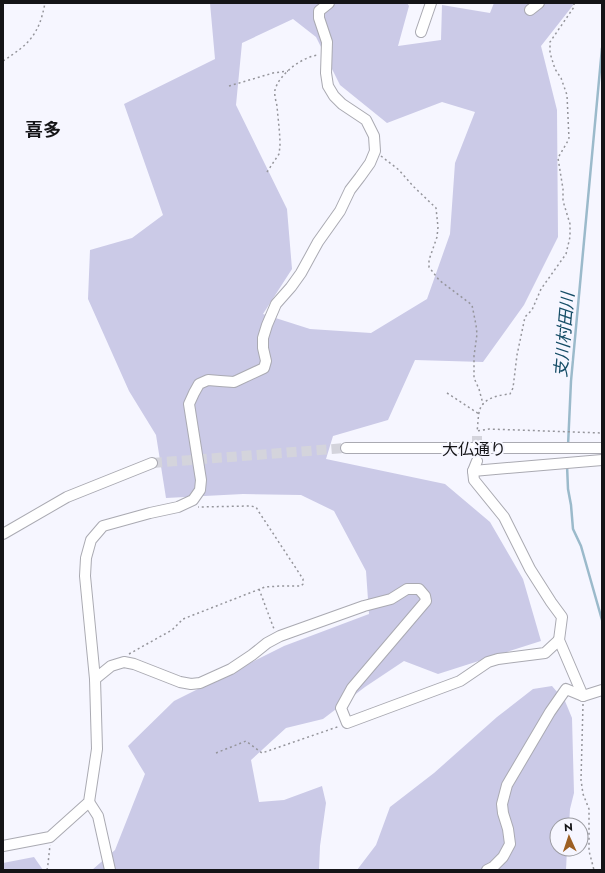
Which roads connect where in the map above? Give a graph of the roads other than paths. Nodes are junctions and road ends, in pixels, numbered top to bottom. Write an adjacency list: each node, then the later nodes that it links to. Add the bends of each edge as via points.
1 (329, 3): 14 (street, via 319,10 327,42 328,86 342,104 366,120 374,136 375,151 301,273 276,304 263,338 266,361 264,368 234,382 208,380 199,384 194,393 189,404 201,480 200,490 192,500 178,507 103,526 91,540 85,576)
2 (431, 3): 5 (street)
3 (539, 3): 4 (street)
4 (530, 10)
5 (421, 32)
6 (346, 448): 7 (street, 大仏通り)
7 (602, 448)
8 (602, 460): 11 (street)
9 (477, 461): 11 (street)
10 (152, 463): 12 (street, via 66,497)
11 (473, 471): 13 (street, via 474,480 504,517 530,569 562,617)
12 (3, 534)
13 (559, 640): 14 (street, via 545,653 488,662 460,681 347,723 341,708 352,688 426,602 419,589 407,590 391,599 364,606 277,638 266,643 231,669 200,683 180,682 124,662 111,666); 16 (street)
14 (95, 679): 17 (street, via 97,749)
15 (602, 690): 16 (street)
16 (583, 696): 20 (street, via 566,689 508,785 502,804 510,844 503,857)
17 (89, 802): 18 (street, via 50,837); 19 (street, via 98,816)
18 (3, 846)
19 (110, 870)
20 (487, 870)

